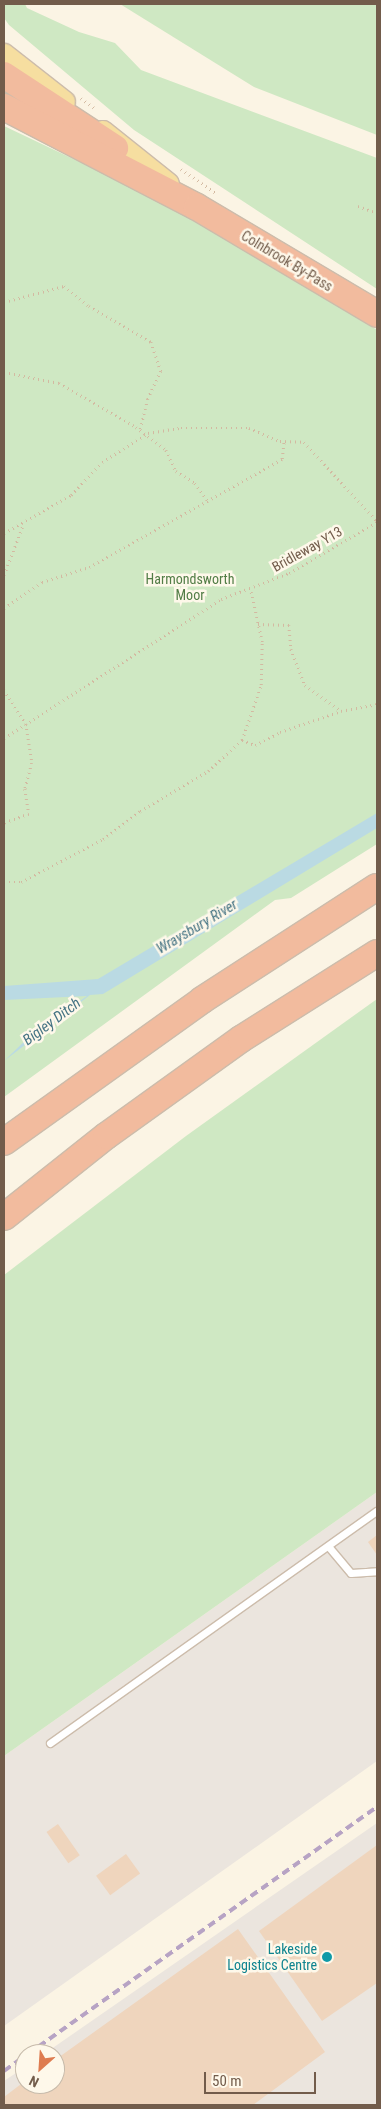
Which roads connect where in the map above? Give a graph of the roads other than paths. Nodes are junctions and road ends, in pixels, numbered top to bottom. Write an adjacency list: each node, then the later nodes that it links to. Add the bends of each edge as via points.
1 (4, 54): 4 (main road)
2 (4, 75): 4 (highway)
3 (4, 106): 4 (highway)
4 (208, 201): 5 (highway, Colnbrook By-Pass)
5 (377, 314)
6 (377, 887): 8 (highway, via 202,1000)
7 (377, 953): 9 (highway, via 241,1039 106,1136)
8 (4, 1142)
9 (4, 1217)
10 (377, 1511): 11 (lane)
11 (328, 1546): 12 (lane, via 351,1573); 13 (lane)
12 (377, 1571)
13 (50, 1743)

